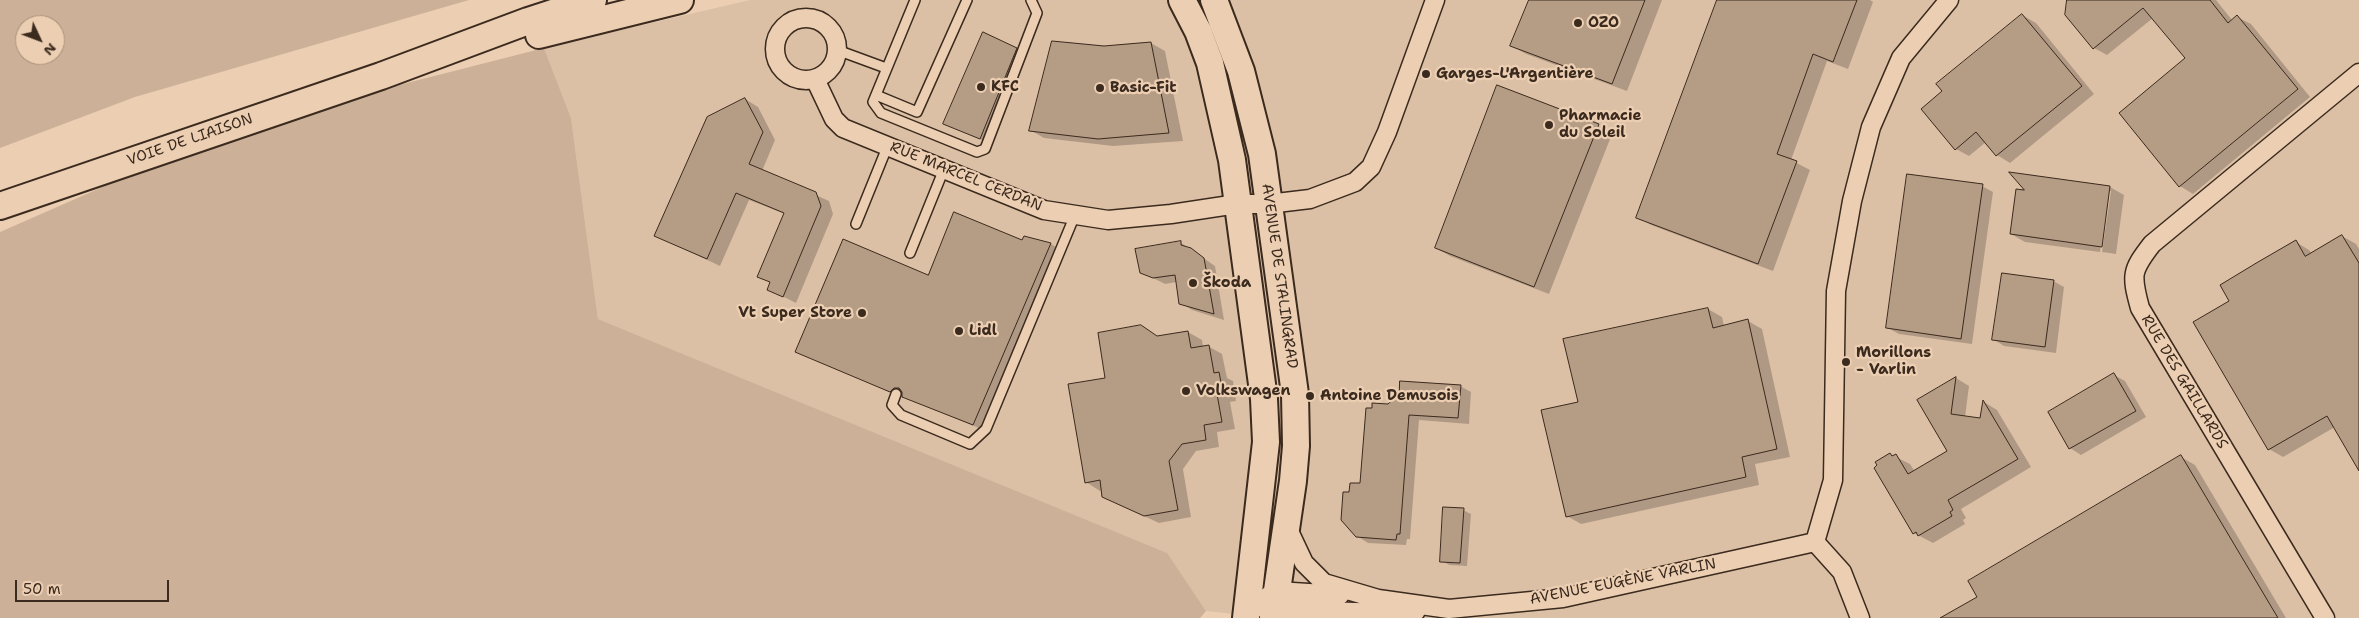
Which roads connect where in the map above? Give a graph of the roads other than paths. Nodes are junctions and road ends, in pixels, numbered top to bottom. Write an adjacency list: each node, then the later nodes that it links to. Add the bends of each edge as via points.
1 (594, 0): 13 (main road, VOIE DE LIAISON)
2 (680, 0): 13 (main road, VOIE DE LIAISON)
3 (915, 0): 11 (lane)
4 (967, 0): 15 (lane, via 917,112)
5 (1031, 0): 15 (lane, via 1037,13 985,149 977,152 881,113 874,102)
6 (1182, 0): 18 (main road, AVENUE DE STALINGRAD, via 1210,63 1232,160)
7 (1214, 0): 19 (main road, AVENUE DE STALINGRAD, via 1252,108)
8 (1435, 0): 19 (street, RUE MARCEL CERDAN, via 1371,167 1354,182 1335,191 1310,199)
9 (1949, 0): 26 (street, via 1901,58 1870,127 1854,191 1836,291 1833,480)
10 (837, 50): 11 (lane); 14 (street, via 831,68); 14 (street, via 830,30 813,19 792,21 780,32 775,46 779,66 795,79)
11 (886, 68): 15 (lane)
12 (2359, 73): 34 (street, RUE DES GAILLARDS, via 2152,244 2136,264 2134,285 2140,308)
13 (381, 76): 20 (main road, VOIE DE LIAISON)
14 (815, 79): 16 (street, RUE MARCEL CERDAN, via 834,119 843,128)
15 (876, 95)
16 (888, 145): 17 (street, RUE MARCEL CERDAN); 22 (lane)
17 (944, 169): 21 (street, RUE MARCEL CERDAN, via 1044,210); 23 (lane)
18 (1237, 204): 19 (street, RUE MARCEL CERDAN); 21 (street, RUE MARCEL CERDAN, via 1108,220); 31 (main road, AVENUE DE STALINGRAD, via 1266,421 1264,463)
19 (1268, 204): 25 (main road, AVENUE DE STALINGRAD, via 1297,420 1294,480)
20 (0, 206)
21 (1075, 215): 24 (lane, via 986,429 970,444 901,416 892,405)
22 (856, 224)
23 (910, 253)
24 (896, 394)
25 (1287, 524): 27 (street, AVENUE EUGÈNE VARLIN, via 1299,556 1324,583); 28 (main road, AVENUE DE STALINGRAD)
26 (1815, 542): 29 (street, AVENUE EUGÈNE VARLIN, via 1563,598); 33 (street, via 1842,572)
27 (1378, 599): 28 (street); 29 (street, AVENUE EUGÈNE VARLIN)
28 (1275, 606): 30 (street); 31 (street)
29 (1449, 609): 30 (street)
30 (1344, 612): 32 (street)
31 (1242, 615)
32 (1326, 618)
33 (1860, 618)
34 (2325, 618)

